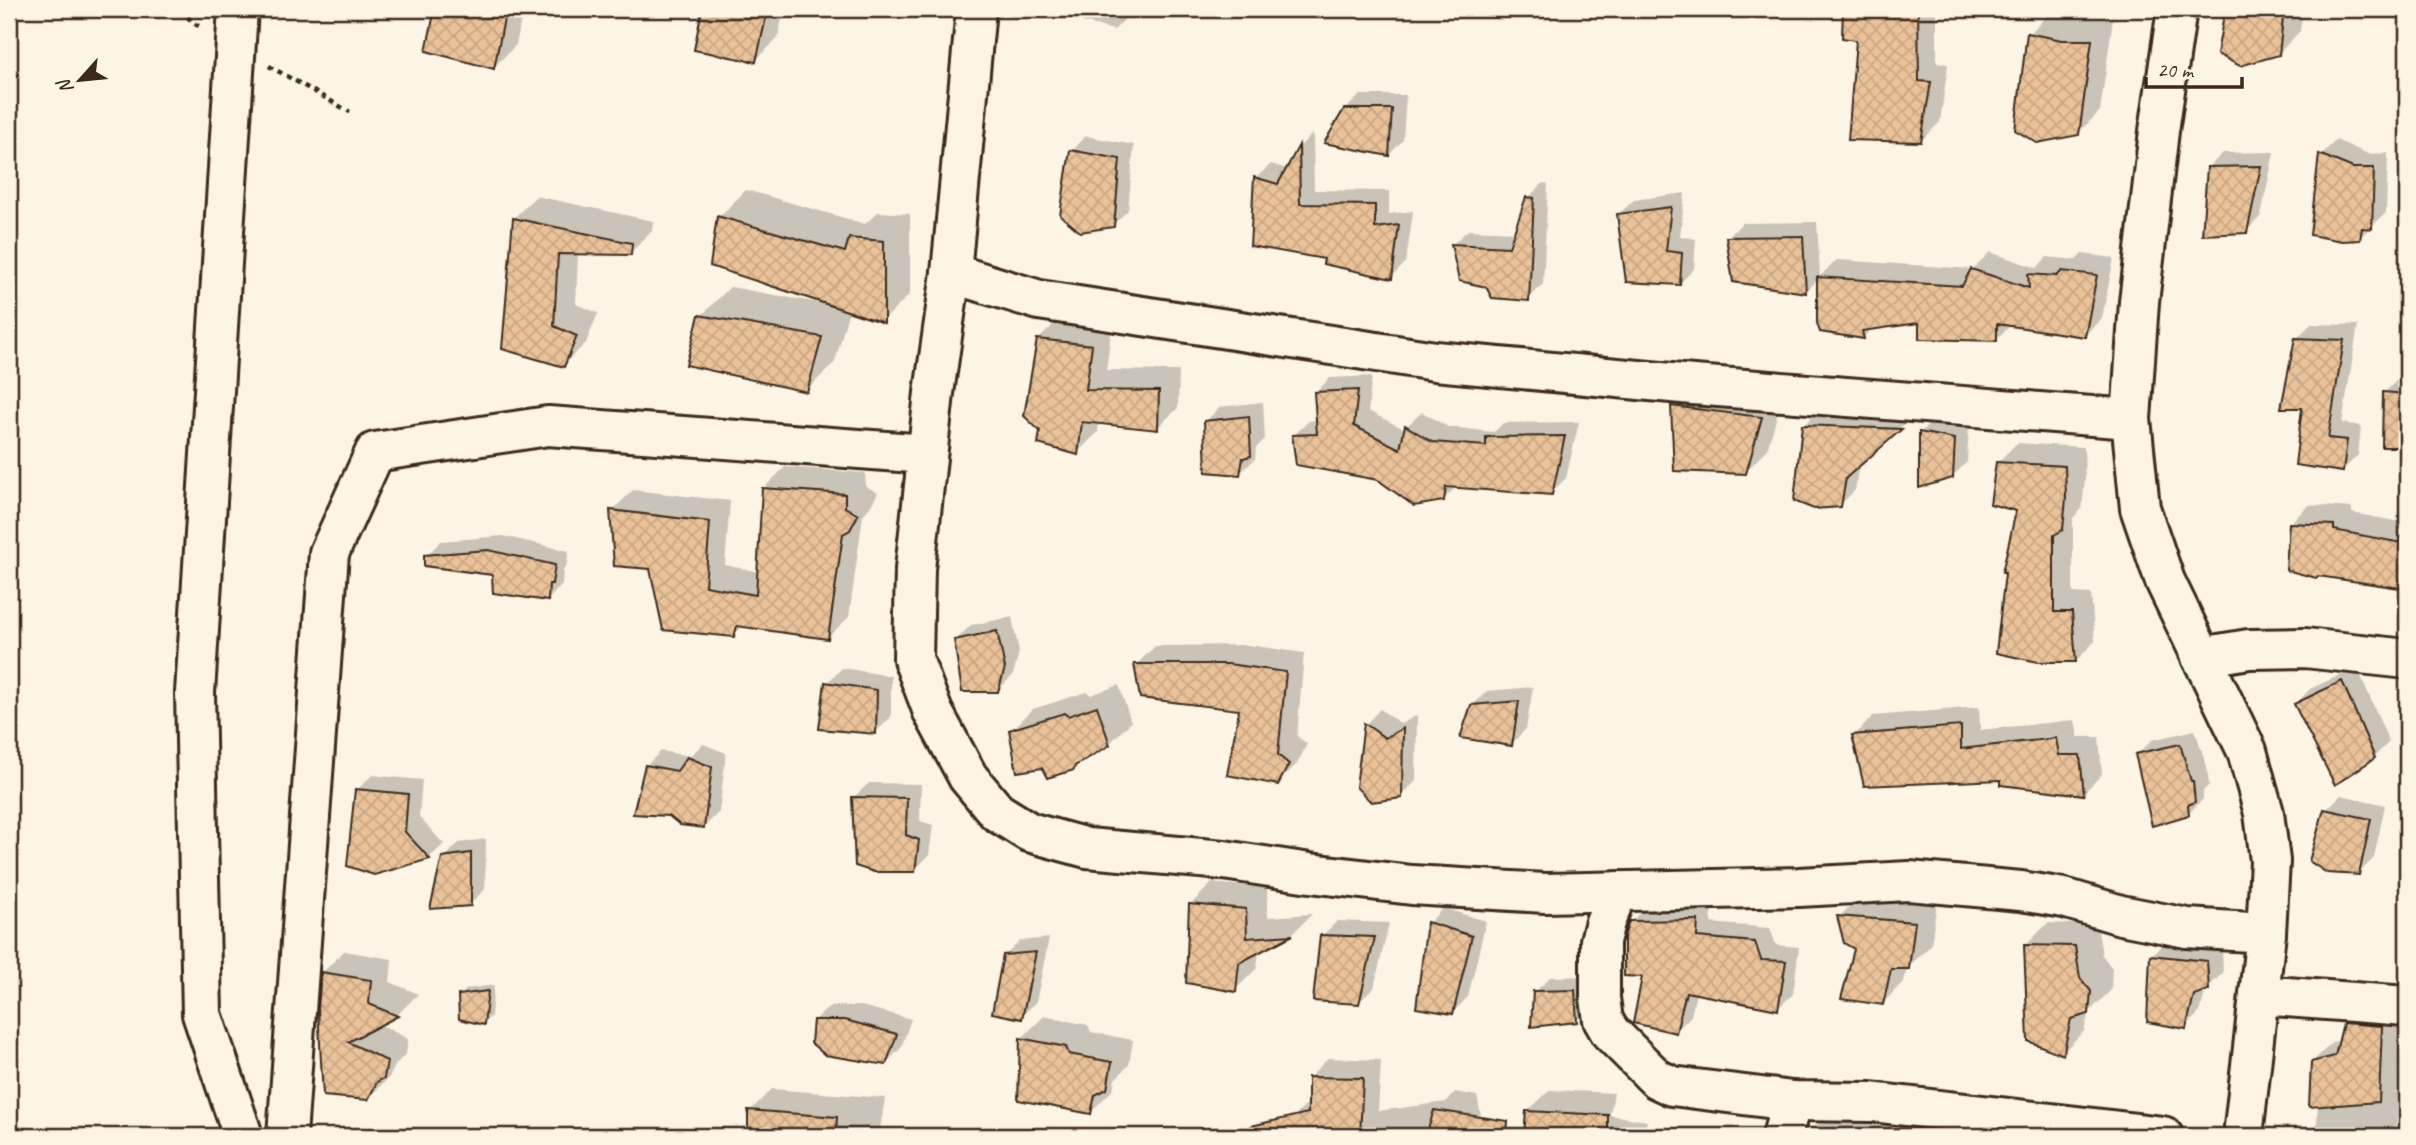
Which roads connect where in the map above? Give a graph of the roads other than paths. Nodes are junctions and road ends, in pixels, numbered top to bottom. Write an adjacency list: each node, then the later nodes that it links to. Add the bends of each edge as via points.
1 (239, 9): 14 (street, via 195,692 202,1014)
2 (976, 9): 4 (street)
3 (2177, 9): 5 (street, via 2141,289)
4 (951, 274): 5 (street, via 1038,300 1434,361); 6 (street)
5 (2131, 419): 7 (street, via 2140,508 2165,581)
6 (927, 454): 9 (street, via 915,569 914,659 933,712 968,777 997,812 1029,832 1087,848 1224,860 1412,885 1545,893); 15 (street, via 548,426 375,452 328,553)
7 (2201, 657): 8 (street, via 2249,649 2305,648); 10 (street, via 2247,751 2264,813 2270,861)
8 (2407, 659)
9 (1618, 891): 10 (street, via 1909,881 2064,898 2187,928); 13 (street, via 1601,941 1600,999 1610,1032 1657,1079)
10 (2266, 933): 11 (street)
11 (2259, 995): 12 (street); 17 (street)
12 (2407, 1006)
13 (1787, 1119): 16 (street, via 1871,1102)
14 (243, 1136)
15 (287, 1136)
16 (2163, 1136)
17 (2243, 1136)

